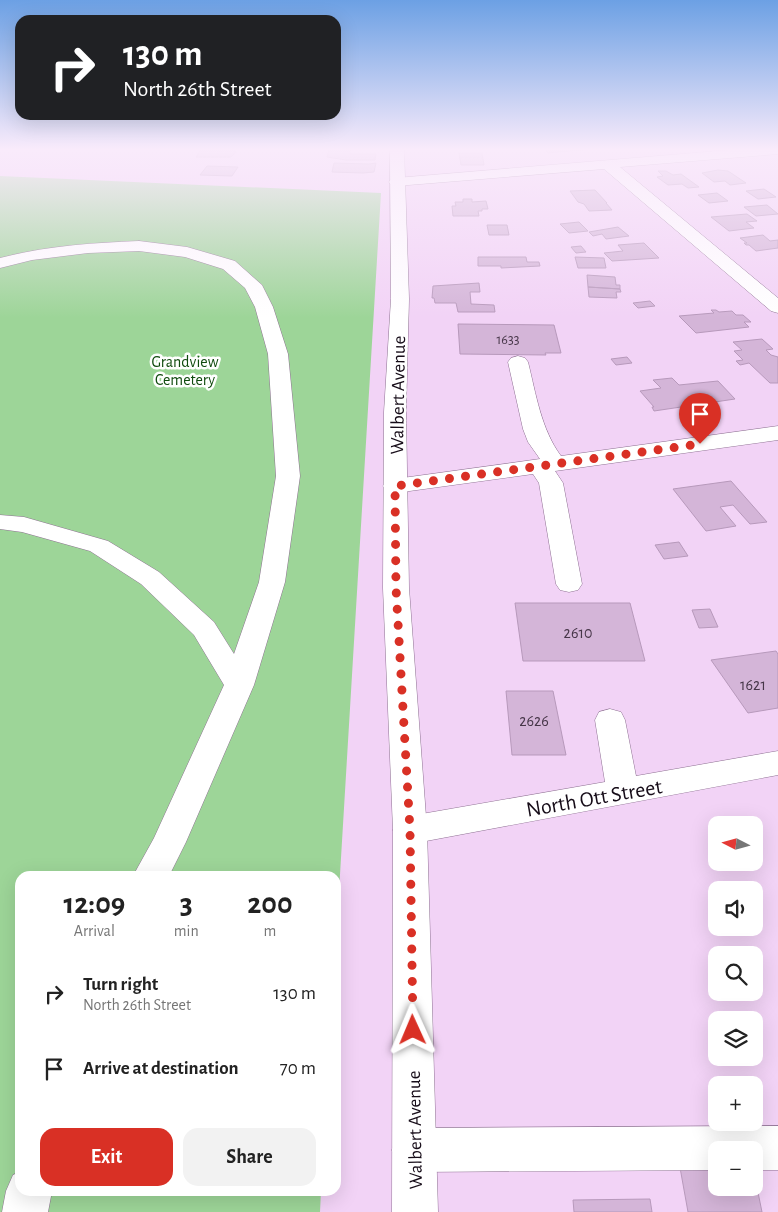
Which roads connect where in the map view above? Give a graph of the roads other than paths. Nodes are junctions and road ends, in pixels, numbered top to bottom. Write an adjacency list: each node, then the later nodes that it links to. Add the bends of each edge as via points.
1 (397, 205): 8 (street, Walbert Avenue, via 400,299)
2 (656, 205): 4 (street)
3 (0, 264): 11 (street, via 31,255 139,246 187,252 229,265 253,285 264,307 278,354 288,476 272,582)
4 (778, 307)
5 (518, 362): 7 (street, via 534,429)
6 (778, 433): 7 (street)
7 (547, 465): 8 (street); 10 (street)
8 (395, 486): 15 (street, Walbert Avenue, via 396,588)
9 (0, 522): 11 (street, via 24,525 99,546 150,578 204,629)
10 (569, 584)
11 (239, 685): 16 (street)
12 (610, 720): 14 (street)
13 (778, 763): 14 (street, North Ott Street)
14 (623, 792): 15 (street, North Ott Street)
15 (410, 830): 18 (street, Walbert Avenue)
16 (154, 871)
17 (778, 1148): 18 (street)
18 (414, 1150): 21 (street, Walbert Avenue)
19 (28, 1196): 20 (street)
20 (25, 1212)
21 (415, 1212)

